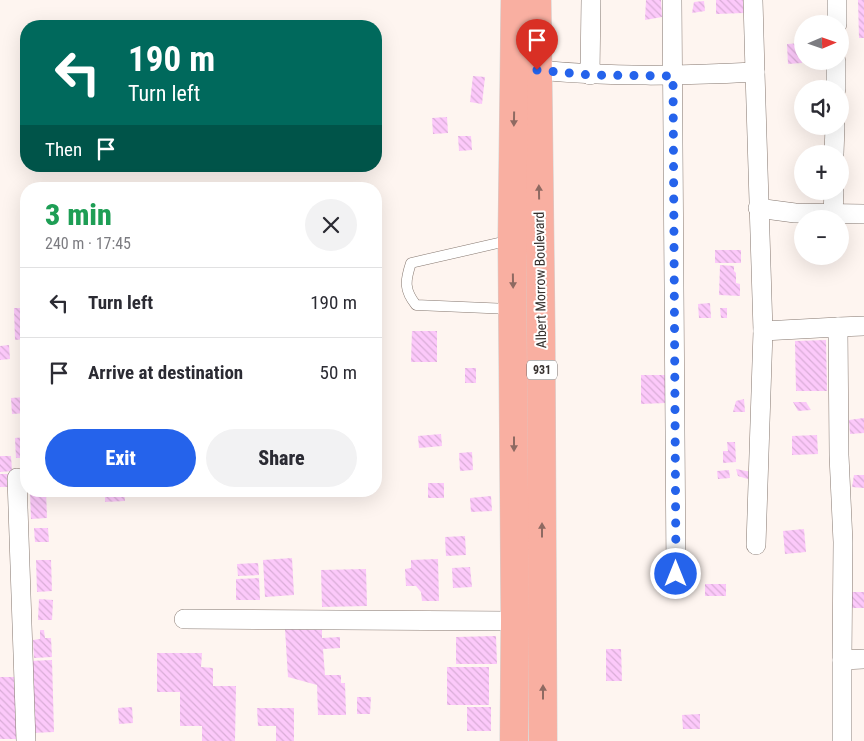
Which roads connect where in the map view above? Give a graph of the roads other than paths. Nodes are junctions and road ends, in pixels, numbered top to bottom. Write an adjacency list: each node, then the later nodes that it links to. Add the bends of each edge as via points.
1 (515, 0): 16 (highway, Albert Morrow Boulevard / 931, one-way to 16)
2 (537, 0): 8 (highway, Albert Morrow Boulevard / 931)
3 (592, 0): 10 (street)
4 (672, 0): 11 (street)
5 (753, 0): 9 (street)
6 (837, 0): 7 (street)
7 (837, 15)
8 (537, 70): 10 (street); 30 (highway, Albert Morrow Boulevard / 931, one-way to 8, via 542,331)
9 (755, 72): 11 (street); 12 (street)
10 (590, 75): 11 (street)
11 (673, 76): 23 (street)
12 (758, 208): 13 (street); 20 (street)
13 (794, 213)
14 (849, 214): 15 (street)
15 (864, 214)
16 (512, 240): 17 (highway, Albert Morrow Boulevard / 931, one-way to 17); 17 (lane, via 412,263 406,278 408,294 416,305)
17 (514, 309): 25 (highway, Albert Morrow Boulevard / 931, one-way to 25)
18 (864, 326): 19 (street)
19 (838, 327): 20 (street); 27 (street)
20 (763, 331): 22 (street)
21 (17, 478): 28 (street)
22 (756, 546)
23 (676, 574)
24 (184, 619): 25 (street)
25 (515, 621): 29 (highway, Albert Morrow Boulevard / 931)
26 (864, 659): 27 (street)
27 (842, 660): 31 (street)
28 (26, 741)
29 (514, 741)
30 (542, 741)
31 (842, 741)

